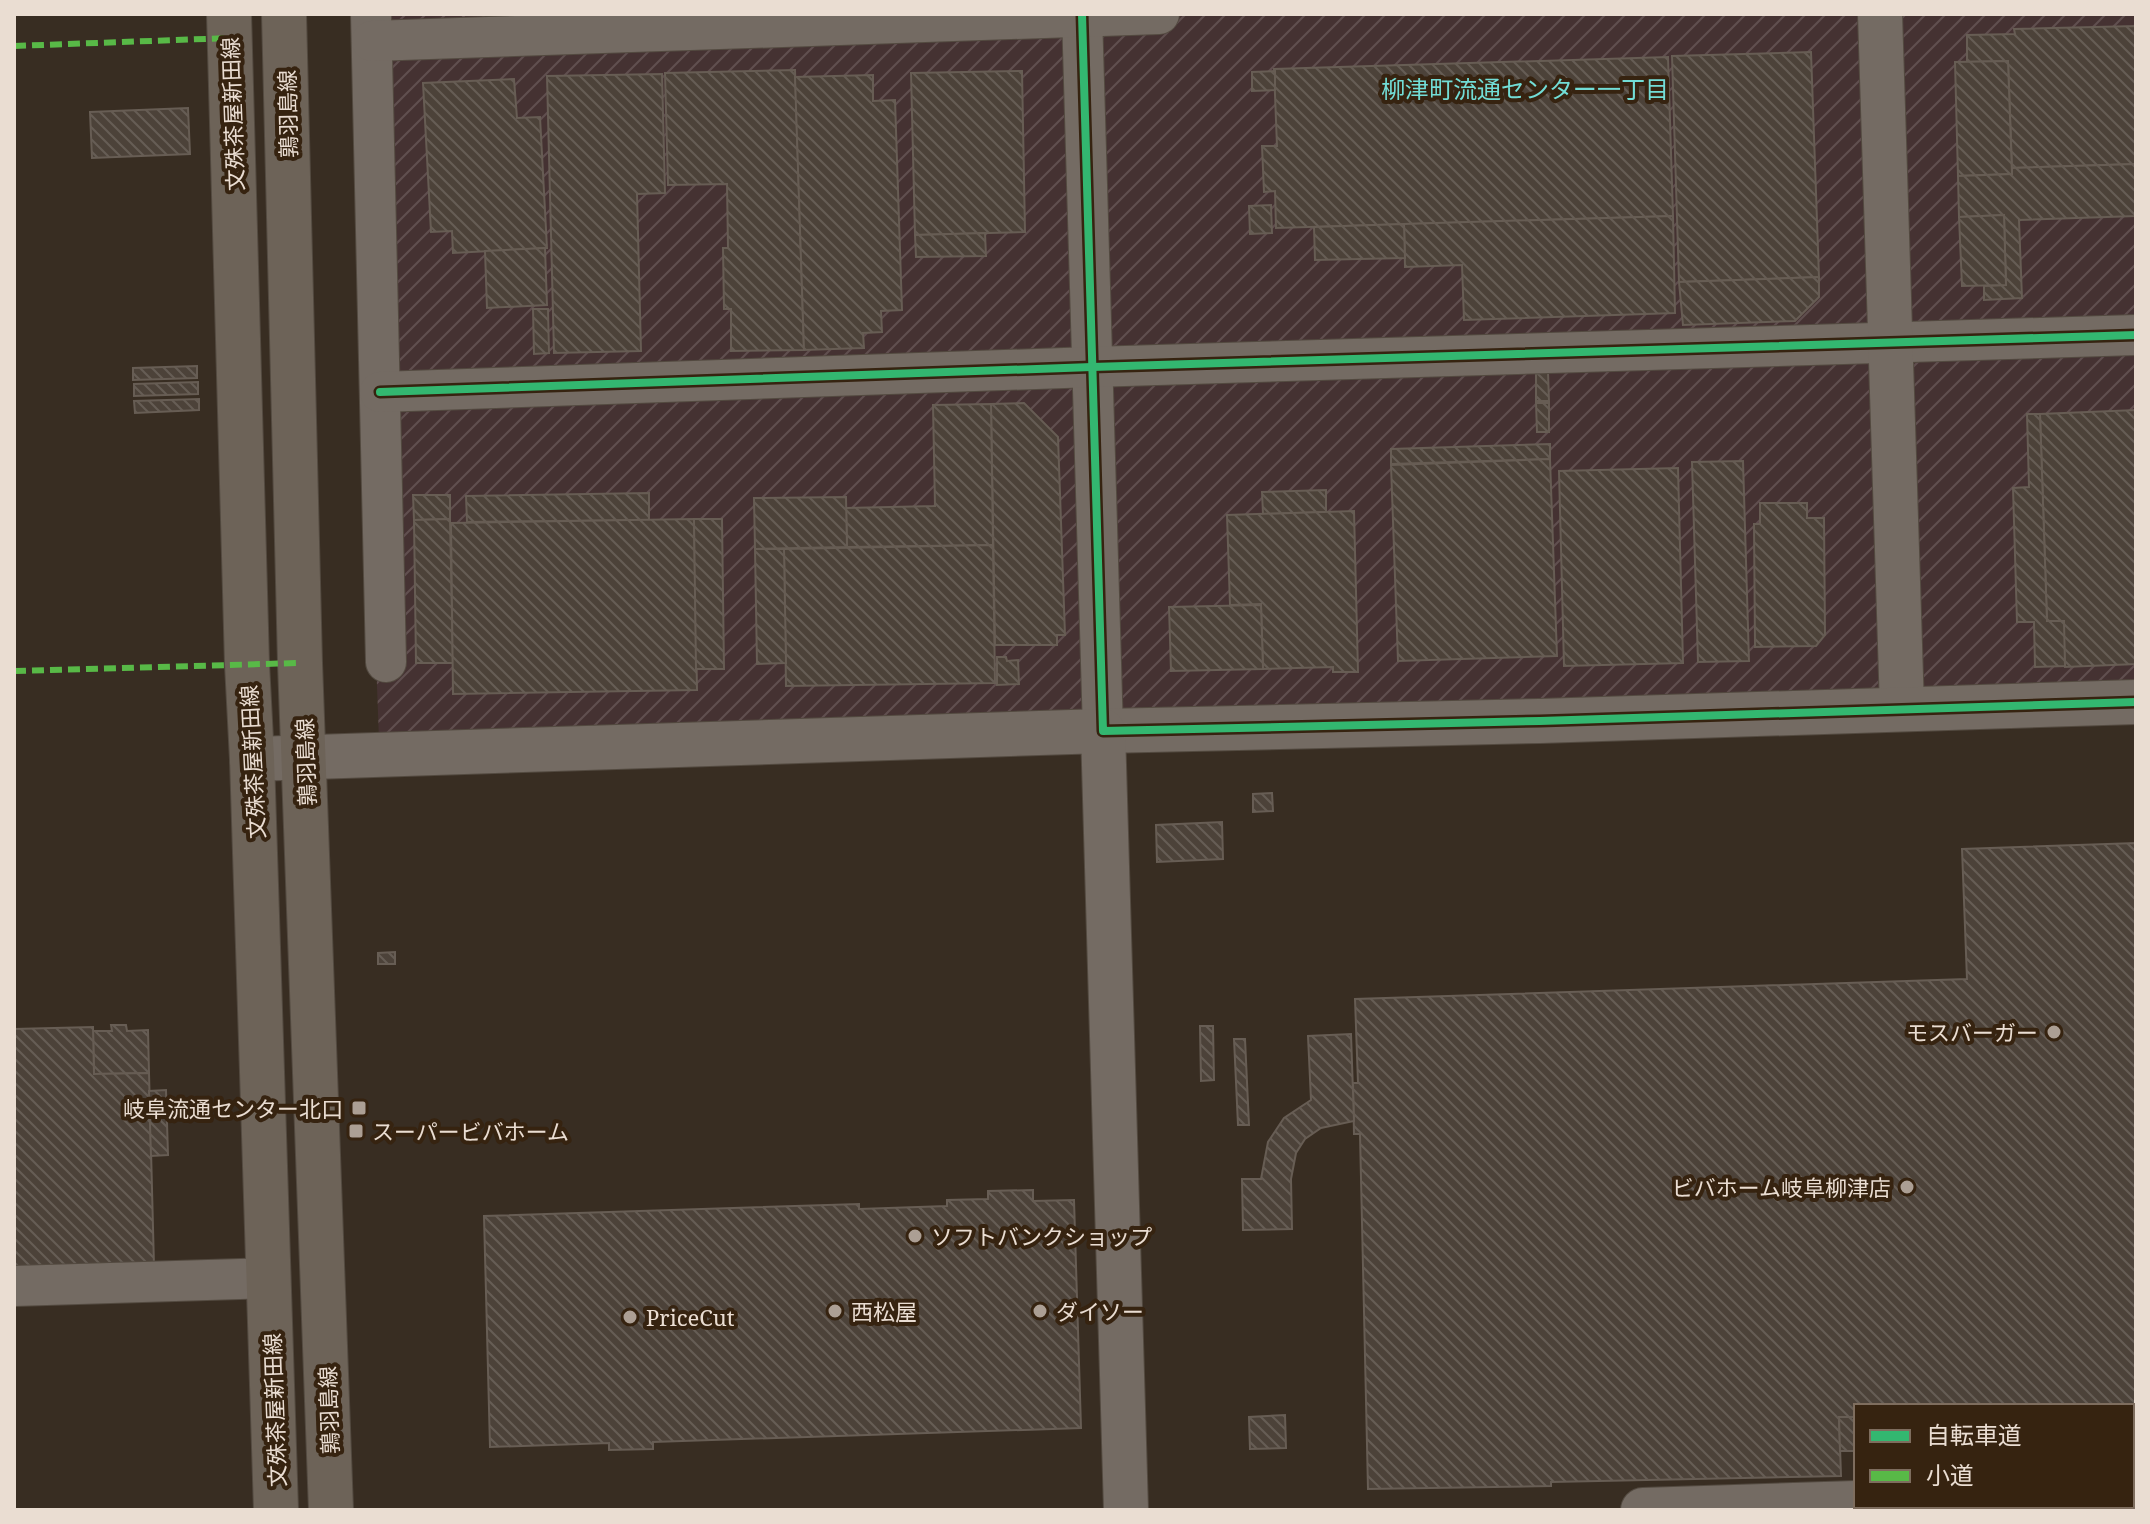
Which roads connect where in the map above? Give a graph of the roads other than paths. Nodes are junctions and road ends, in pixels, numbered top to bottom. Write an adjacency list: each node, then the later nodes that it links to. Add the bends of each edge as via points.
1 (229, 14): 16 (main road, 文殊茶屋新田線)
2 (284, 14): 15 (main road, 鶉羽島線)
3 (1159, 14): 5 (street)
4 (1880, 14): 8 (street)
5 (1082, 15): 6 (street); 9 (street)
6 (371, 27): 10 (street)
7 (2136, 335): 8 (street)
8 (1890, 342): 9 (street); 13 (street)
9 (1092, 367): 10 (street); 14 (street)
10 (380, 392): 11 (street)
11 (386, 662)
12 (2136, 702): 13 (street)
13 (1902, 708): 14 (street)
14 (1103, 731): 15 (street); 22 (street)
15 (305, 758): 16 (street); 21 (main road, 鶉羽島線)
16 (252, 759): 17 (main road, 文殊茶屋新田線)
17 (270, 1278): 18 (street); 20 (main road, 文殊茶屋新田線)
18 (14, 1286)
19 (1854, 1503): 23 (street)
20 (276, 1510)
21 (331, 1510)
22 (1126, 1510)
23 (1643, 1510)

